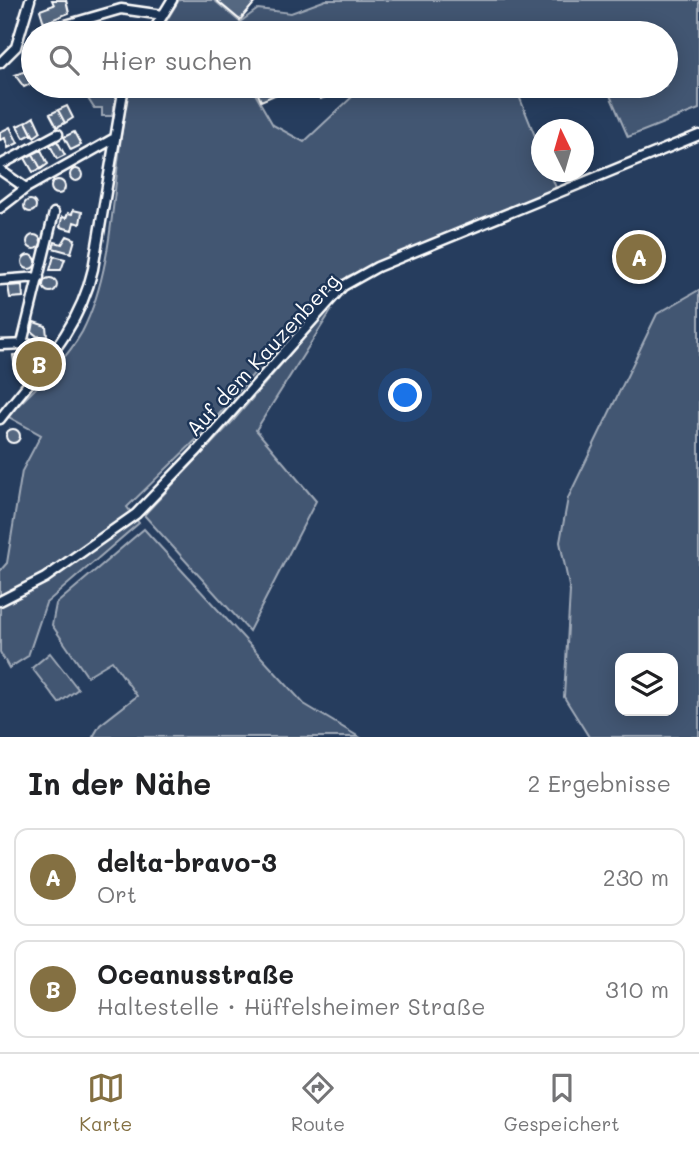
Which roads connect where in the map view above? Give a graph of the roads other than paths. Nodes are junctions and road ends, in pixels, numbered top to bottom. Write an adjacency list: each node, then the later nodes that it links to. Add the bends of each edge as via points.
1 (30, 0): 4 (street)
2 (172, 0): 3 (street)
3 (163, 15): 5 (street, via 121,9); 6 (street)
4 (24, 21)
5 (80, 21)
6 (159, 21)
7 (21, 34): 8 (street, via 11,54)
8 (0, 63)
9 (122, 98): 12 (street)
10 (58, 134): 13 (street)
11 (699, 135): 23 (street, Auf dem Kauzenberg, via 377,267 343,286 136,514 45,578)
12 (113, 139): 14 (street); 21 (street, via 90,284 76,319)
13 (0, 167): 14 (street)
14 (26, 188): 15 (street)
15 (0, 208)
16 (54, 213): 17 (street)
17 (39, 277): 18 (street); 19 (street)
18 (0, 280)
19 (22, 343): 20 (street); 21 (street)
20 (0, 345)
21 (52, 358): 22 (street)
22 (0, 419)
23 (0, 601)

